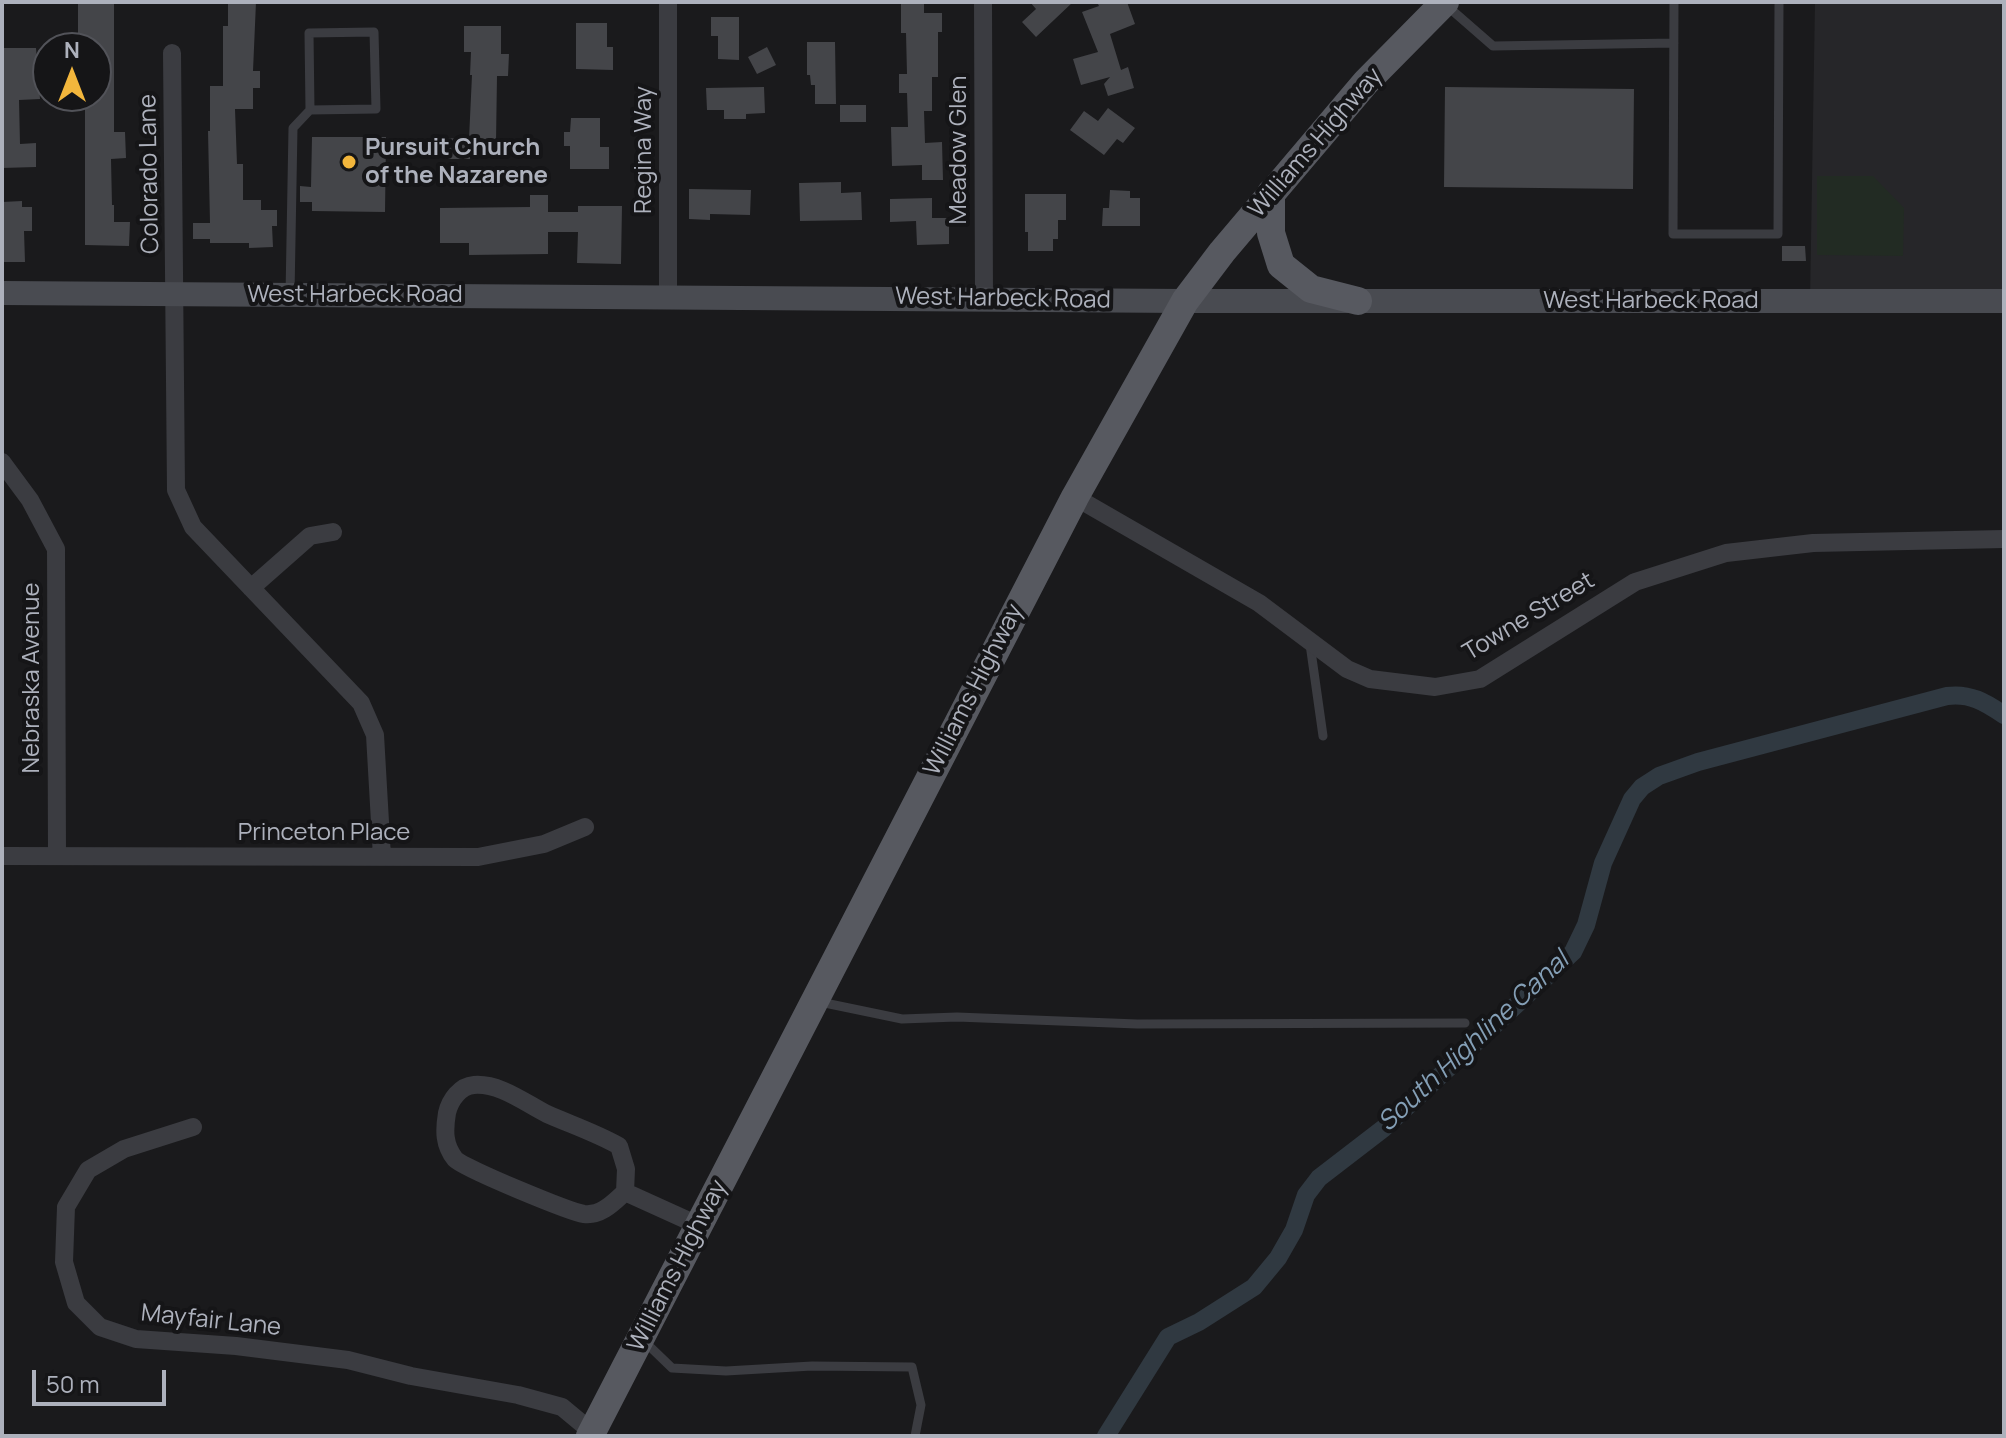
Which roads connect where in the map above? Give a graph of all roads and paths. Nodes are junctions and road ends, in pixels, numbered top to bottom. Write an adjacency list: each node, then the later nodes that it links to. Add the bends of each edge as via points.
1 (668, 2): 13 (street, Regina Way)
2 (983, 2): 14 (street, Meadow Glen)
3 (1674, 2): 6 (lane)
4 (1779, 2): 6 (lane, via 1778,234 1673,234)
5 (1444, 3): 6 (lane, via 1493,46); 9 (main road, Williams Highway, via 1366,82)
6 (1674, 43)
7 (172, 53): 11 (street, Colorado Lane)
8 (310, 110): 8 (lane, via 376,109 374,32 309,33); 12 (lane, via 293,128)
9 (1271, 193): 15 (main road, Williams Highway); 16 (main road, via 1271,233 1281,265 1311,289)
10 (2, 293): 11 (street, West Harbeck Road)
11 (176, 295): 12 (street, West Harbeck Road); 22 (street, Colorado Lane, via 176,490 193,527)
12 (290, 295): 13 (street, West Harbeck Road)
13 (668, 297): 14 (street, West Harbeck Road)
14 (984, 299): 15 (street, West Harbeck Road)
15 (1185, 301): 16 (street, West Harbeck Road); 19 (main road, Williams Highway)
16 (1358, 301): 17 (street, West Harbeck Road)
17 (2004, 301)
18 (2, 462): 26 (street, Nebraska Avenue, via 56,549)
19 (1075, 497): 23 (street, Towne Street, via 1259,603); 29 (main road, Williams Highway)
20 (333, 532): 22 (street, via 310,536)
21 (2004, 539): 23 (street, Towne Street, via 1813,543 1726,553 1635,582 1480,679 1435,687 1370,679 1347,669)
22 (251, 588): 28 (street, Colorado Lane, via 361,703 375,735)
23 (1310, 640): 24 (lane)
24 (1323, 736)
25 (585, 827): 28 (street, Princeton Place, via 544,844 478,857)
26 (57, 855): 27 (street); 28 (street, Princeton Place)
27 (2, 856)
28 (382, 857)
29 (813, 1000): 30 (lane, via 902,1019); 33 (main road, Williams Highway)
30 (1465, 1023)
31 (193, 1127): 35 (street, Mayfair Lane, via 124,1149 88,1170 66,1207 64,1262 76,1303 100,1327 136,1339 348,1360 518,1395 562,1407)
32 (625, 1192): 32 (street, via 619,1146 598,1134 499,1089 474,1085 460,1090 449,1107 446,1145 457,1162 492,1179 585,1214 606,1210); 33 (street)
33 (700, 1226): 34 (main road, Williams Highway)
34 (641, 1337): 35 (main road, Williams Highway); 36 (lane, via 672,1368 912,1367 921,1405)
35 (591, 1434)
36 (915, 1436)

